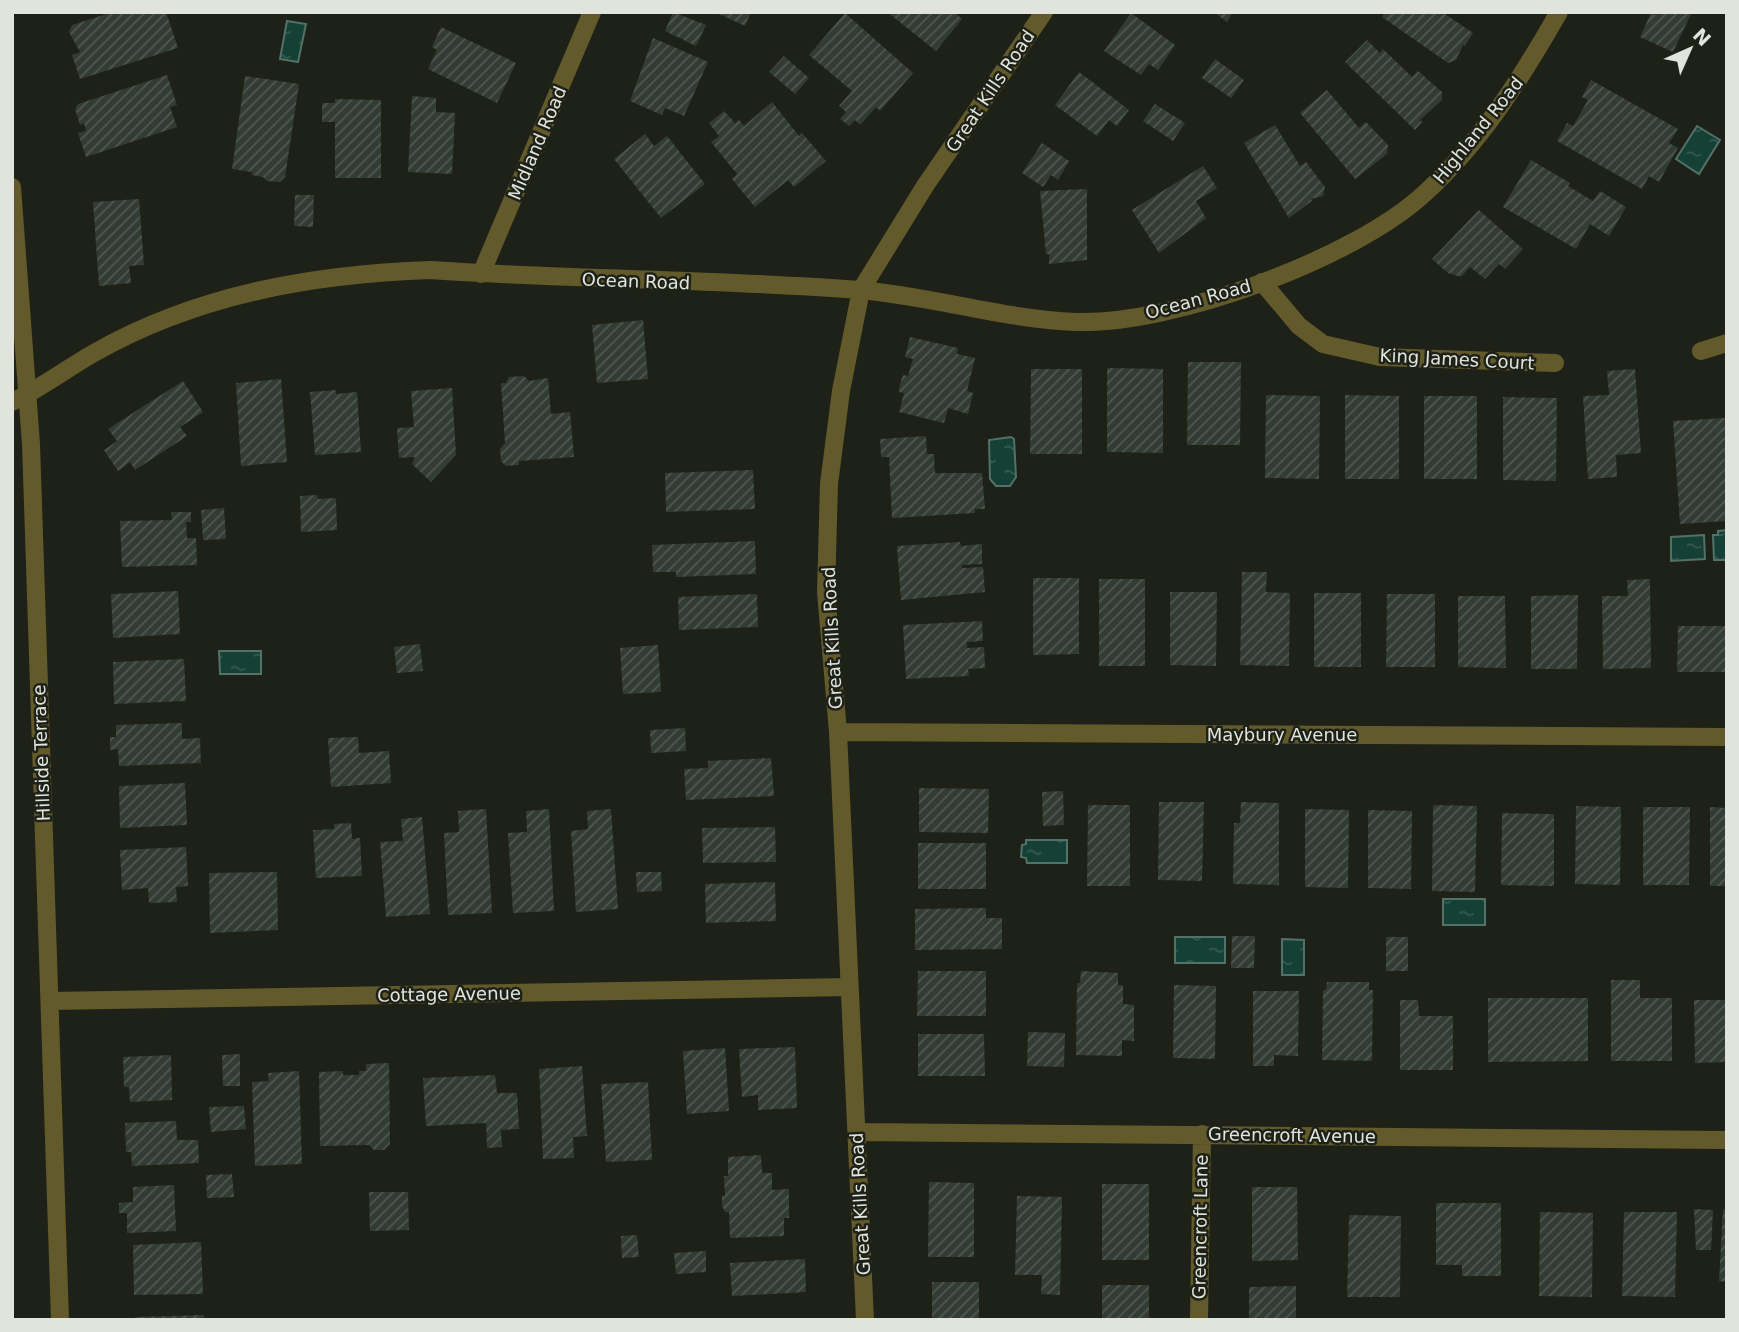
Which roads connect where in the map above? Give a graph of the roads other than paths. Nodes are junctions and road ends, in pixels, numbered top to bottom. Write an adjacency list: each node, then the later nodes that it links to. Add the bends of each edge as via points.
1 (592, 12): 5 (street, Midland Road)
2 (1044, 12): 7 (street, Great Kills Road, via 925,186)
3 (1559, 12): 6 (street, Highland Road, via 1520,81 1424,194 1350,246)
4 (12, 187): 11 (street, Hillside Terrace)
5 (481, 274): 7 (street, Ocean Road); 11 (street, Ocean Road, via 365,272 239,294 167,318 95,352)
6 (1262, 282): 7 (street, Ocean Road, via 1150,314 1079,322 1005,316); 10 (street, King James Court, via 1299,326 1323,344 1380,357)
7 (862, 290): 12 (street, Great Kills Road, via 841,391 829,484 826,592)
8 (1727, 343): 9 (street)
9 (1701, 351)
10 (1555, 363)
11 (20, 398): 15 (street, Hillside Terrace)
12 (838, 732): 13 (street, Maybury Avenue); 14 (street, Great Kills Road)
13 (1727, 737)
14 (849, 987): 15 (street, Cottage Avenue); 16 (street, Great Kills Road)
15 (50, 1001): 19 (street, Hillside Terrace)
16 (857, 1132): 17 (street, Greencroft Avenue); 20 (street, Great Kills Road)
17 (1202, 1134): 18 (street, Greencroft Avenue); 21 (street, Greencroft Lane)
18 (1727, 1140)
19 (60, 1320)
20 (865, 1320)
21 (1199, 1320)

